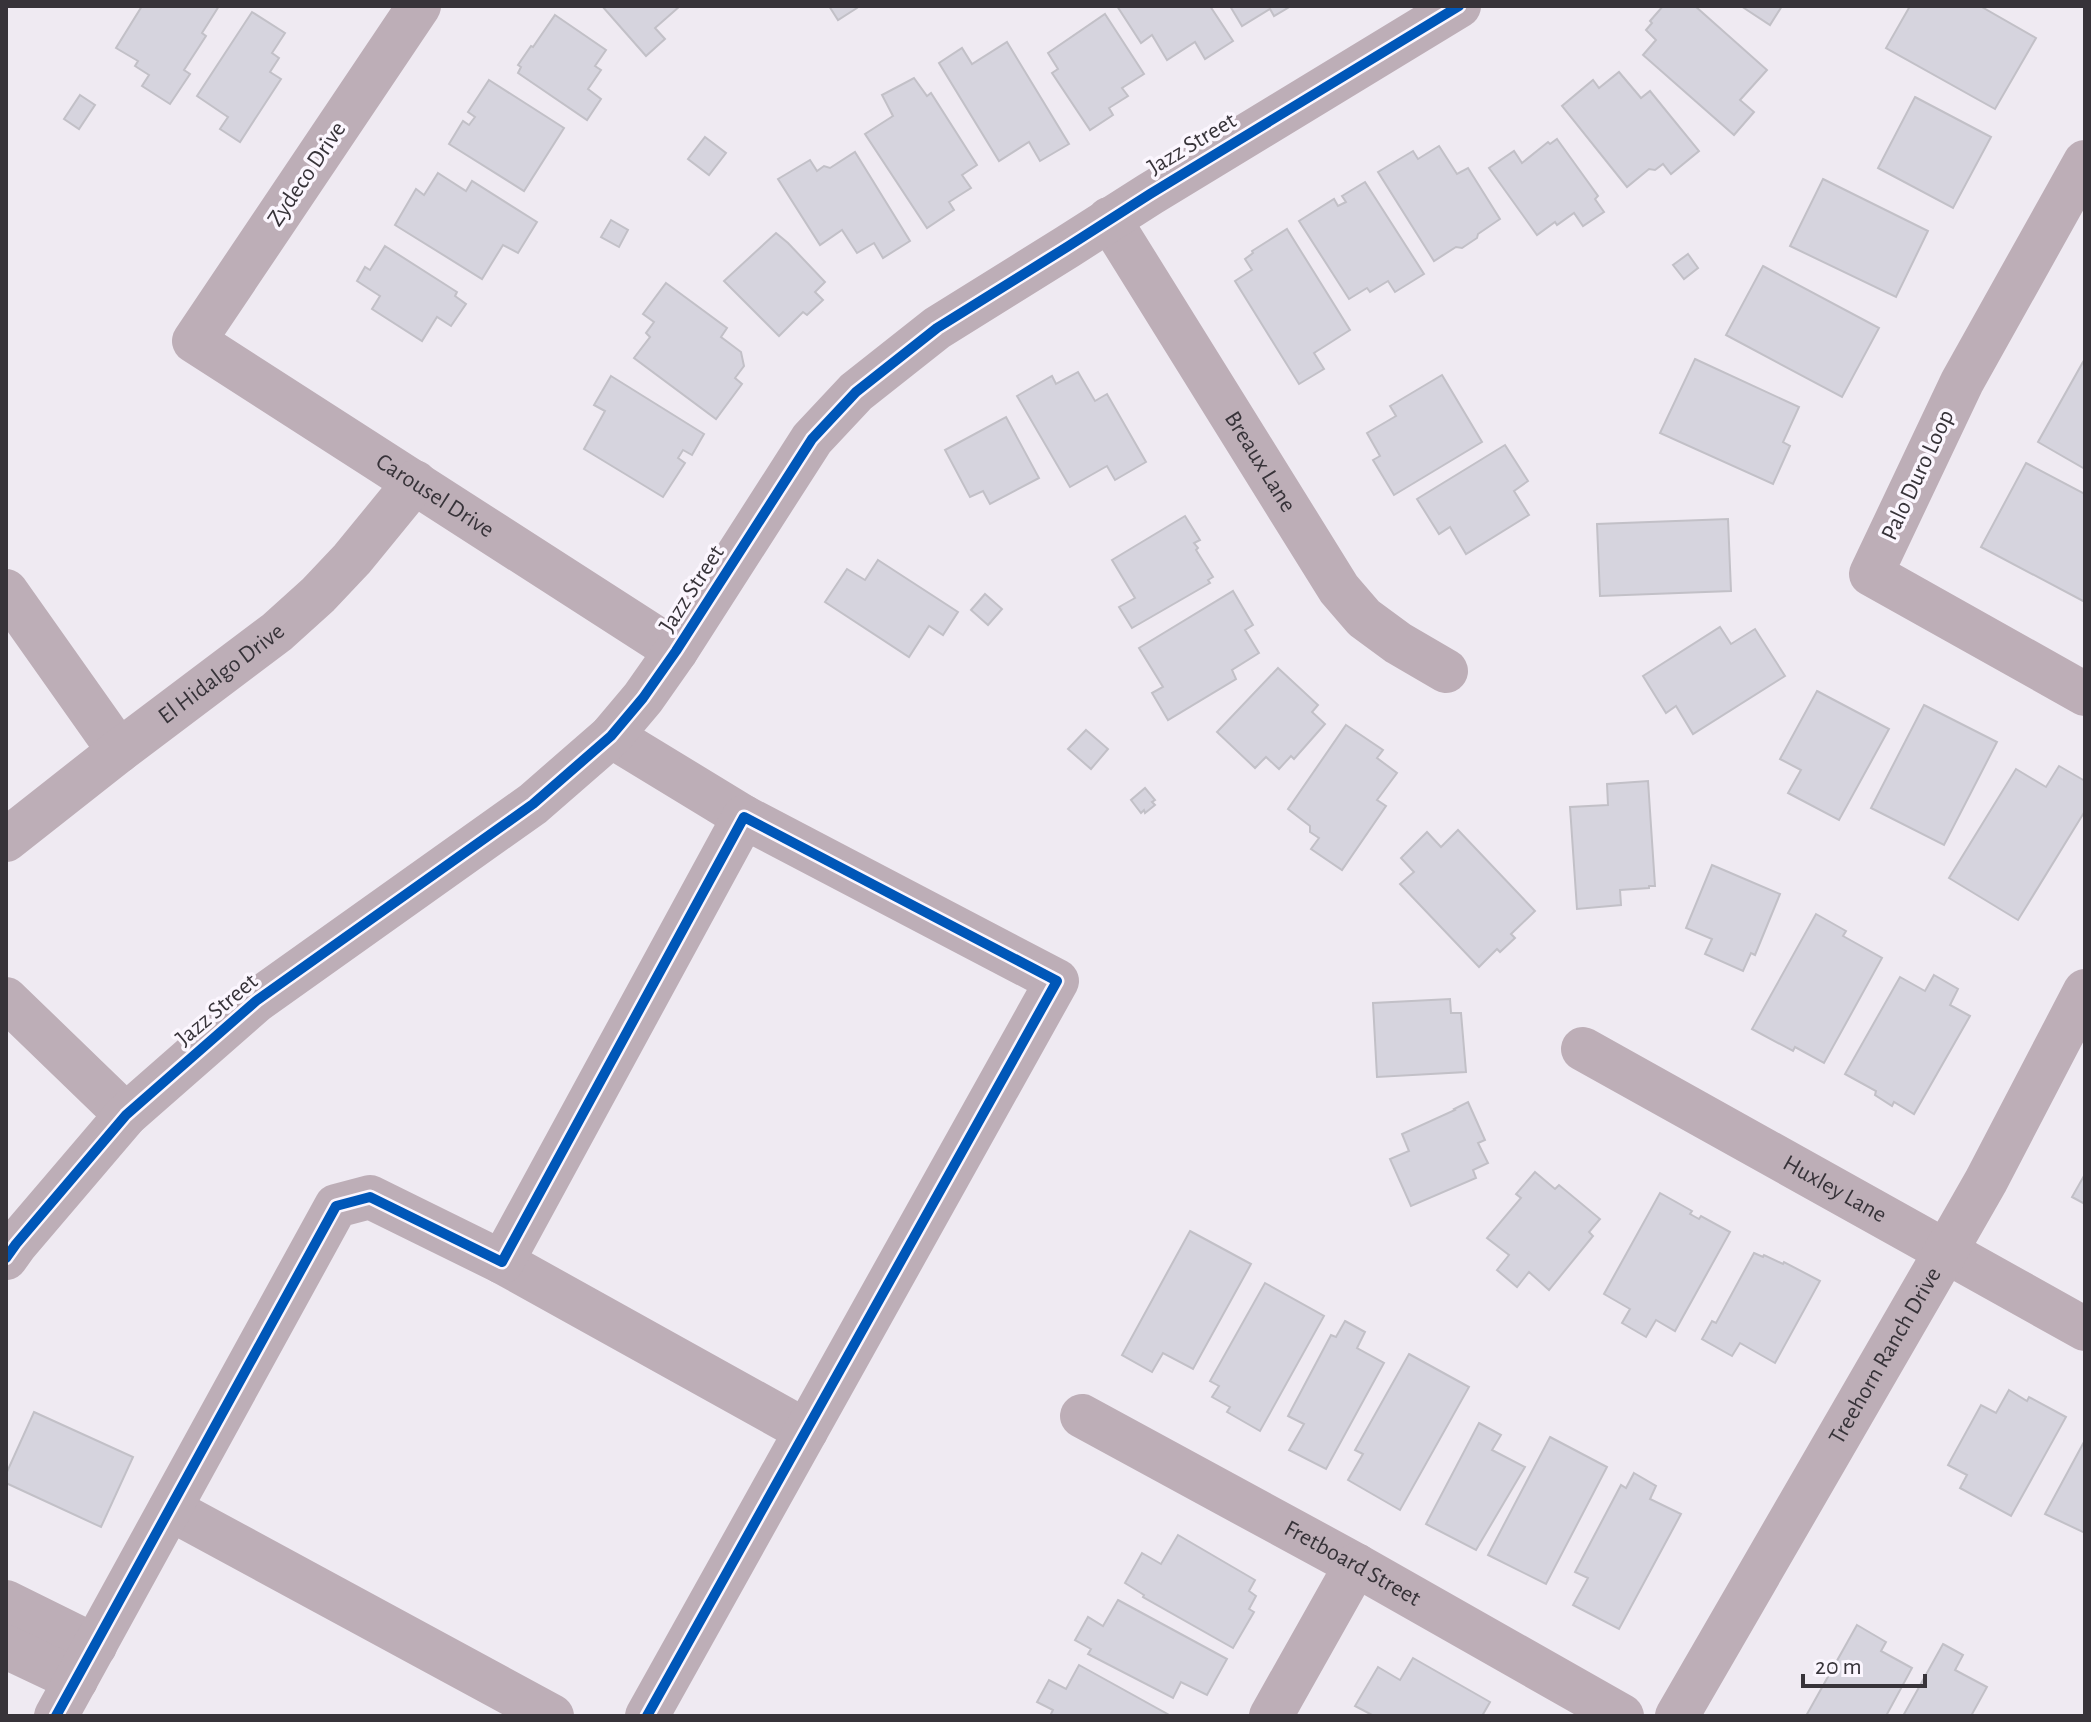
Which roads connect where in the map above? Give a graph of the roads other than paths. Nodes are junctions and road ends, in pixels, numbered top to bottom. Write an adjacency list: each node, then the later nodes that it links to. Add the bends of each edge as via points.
1 (418, 6): 5 (street, Zydeco Drive)
2 (1459, 6): 4 (street, Jazz Street)
3 (2085, 162): 10 (street, Palo Duro Loop, via 1962,382 1871,574)
4 (1109, 219): 8 (street, Jazz Street, via 937,328 856,392 812,439); 9 (street, Breaux Lane, via 1339,589 1364,618)
5 (194, 341): 6 (street, Carousel Drive)
6 (415, 482): 8 (street, Carousel Drive); 12 (street, El Hidalgo Drive, via 318,595)
7 (6, 591): 12 (street)
8 (676, 651): 11 (street, Jazz Street)
9 (1446, 671)
10 (2085, 694)
11 (611, 736): 13 (street); 18 (street, Jazz Street, via 533,804 256,1001)
12 (119, 751): 14 (street, El Hidalgo Drive)
13 (744, 817): 21 (street); 24 (street, via 1057,981)
14 (6, 840)
15 (2085, 991): 19 (street, Treehorn Ranch Drive)
16 (6, 999): 18 (street)
17 (1583, 1049): 19 (street, Huxley Lane)
18 (126, 1115): 20 (street, Jazz Street)
19 (1946, 1251): 22 (street, Huxley Lane); 34 (street, Treehorn Ranch Drive)
20 (6, 1258)
21 (502, 1262): 24 (street); 25 (street, via 370,1197 336,1206)
22 (2085, 1329)
23 (1082, 1416): 26 (street, Fretboard Street)
24 (806, 1431): 31 (street)
25 (170, 1509): 29 (street); 30 (street)
26 (1356, 1565): 32 (street); 33 (street, Fretboard Street)
27 (6, 1602): 29 (street)
28 (6, 1647): 29 (street)
29 (76, 1681)
30 (552, 1716)
31 (647, 1716)
32 (1271, 1716)
33 (1622, 1716)
34 (1677, 1716)

